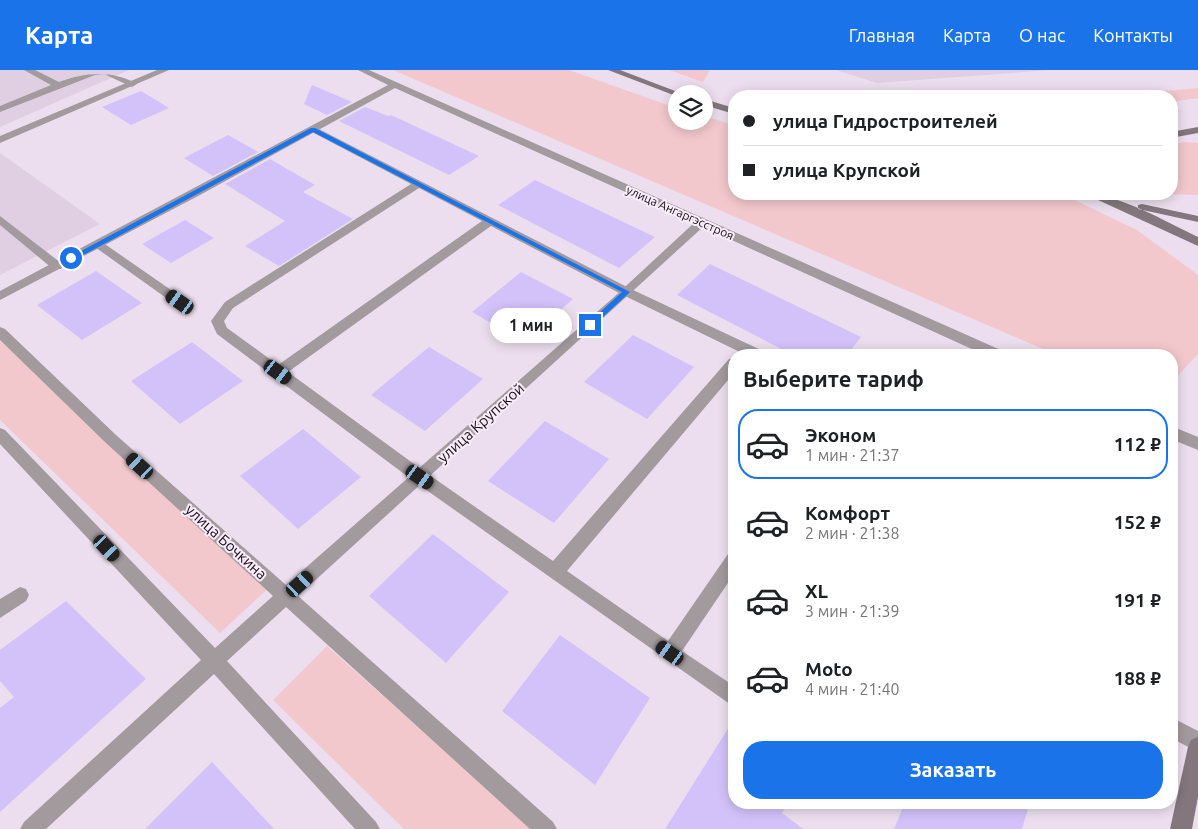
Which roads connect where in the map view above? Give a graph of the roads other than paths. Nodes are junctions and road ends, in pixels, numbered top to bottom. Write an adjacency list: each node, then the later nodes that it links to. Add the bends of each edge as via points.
1 (28, 70): 6 (street)
2 (165, 70): 5 (street)
3 (362, 70): 7 (street, улица Ангаргэсстроя)
4 (612, 70): 8 (main road)
5 (132, 84): 6 (street, via 105,71); 15 (street)
6 (58, 85): 10 (street)
7 (394, 85): 12 (street); 22 (street, улица Ангаргэсстроя)
8 (668, 90)
9 (713, 105): 11 (main road)
10 (0, 109)
11 (728, 109)
12 (313, 130): 16 (street); 24 (street)
13 (1198, 130): 14 (main road)
14 (1178, 134)
15 (0, 140)
16 (419, 184): 21 (street); 33 (street, via 229,305 217,321 222,331)
17 (1106, 200): 23 (main road)
18 (1117, 200): 20 (main road)
19 (0, 219): 25 (street)
20 (1198, 219)
21 (490, 221): 26 (street); 33 (street)
22 (701, 223): 26 (street, улица Крупской); 31 (street, улица Ангаргэсстроя)
23 (1198, 242)
24 (99, 244): 25 (street); 28 (street)
25 (57, 266): 27 (street)
26 (627, 292): 30 (street); 37 (street, улица Крупской)
27 (0, 296)
28 (180, 302)
29 (0, 332): 41 (street, улица Бочкина, via 111,439)
30 (740, 349)
31 (984, 349)
32 (728, 370): 39 (street)
33 (278, 372): 37 (street)
34 (0, 434): 44 (street)
35 (1178, 435): 36 (street)
36 (1198, 444)
37 (420, 477): 39 (street); 41 (street, улица Крупской)
38 (728, 569): 43 (street)
39 (555, 572): 43 (street)
40 (20, 595): 42 (street)
41 (286, 596): 44 (street, улица Крупской); 51 (street, улица Бочкина)
42 (0, 610)
43 (670, 653): 45 (street)
44 (214, 660): 49 (street, улица Крупской); 50 (street)
45 (728, 694)
46 (1178, 731): 47 (street)
47 (1198, 742)
48 (1198, 747): 52 (main road)
49 (31, 829)
50 (369, 829)
51 (546, 829)
52 (1181, 829)

